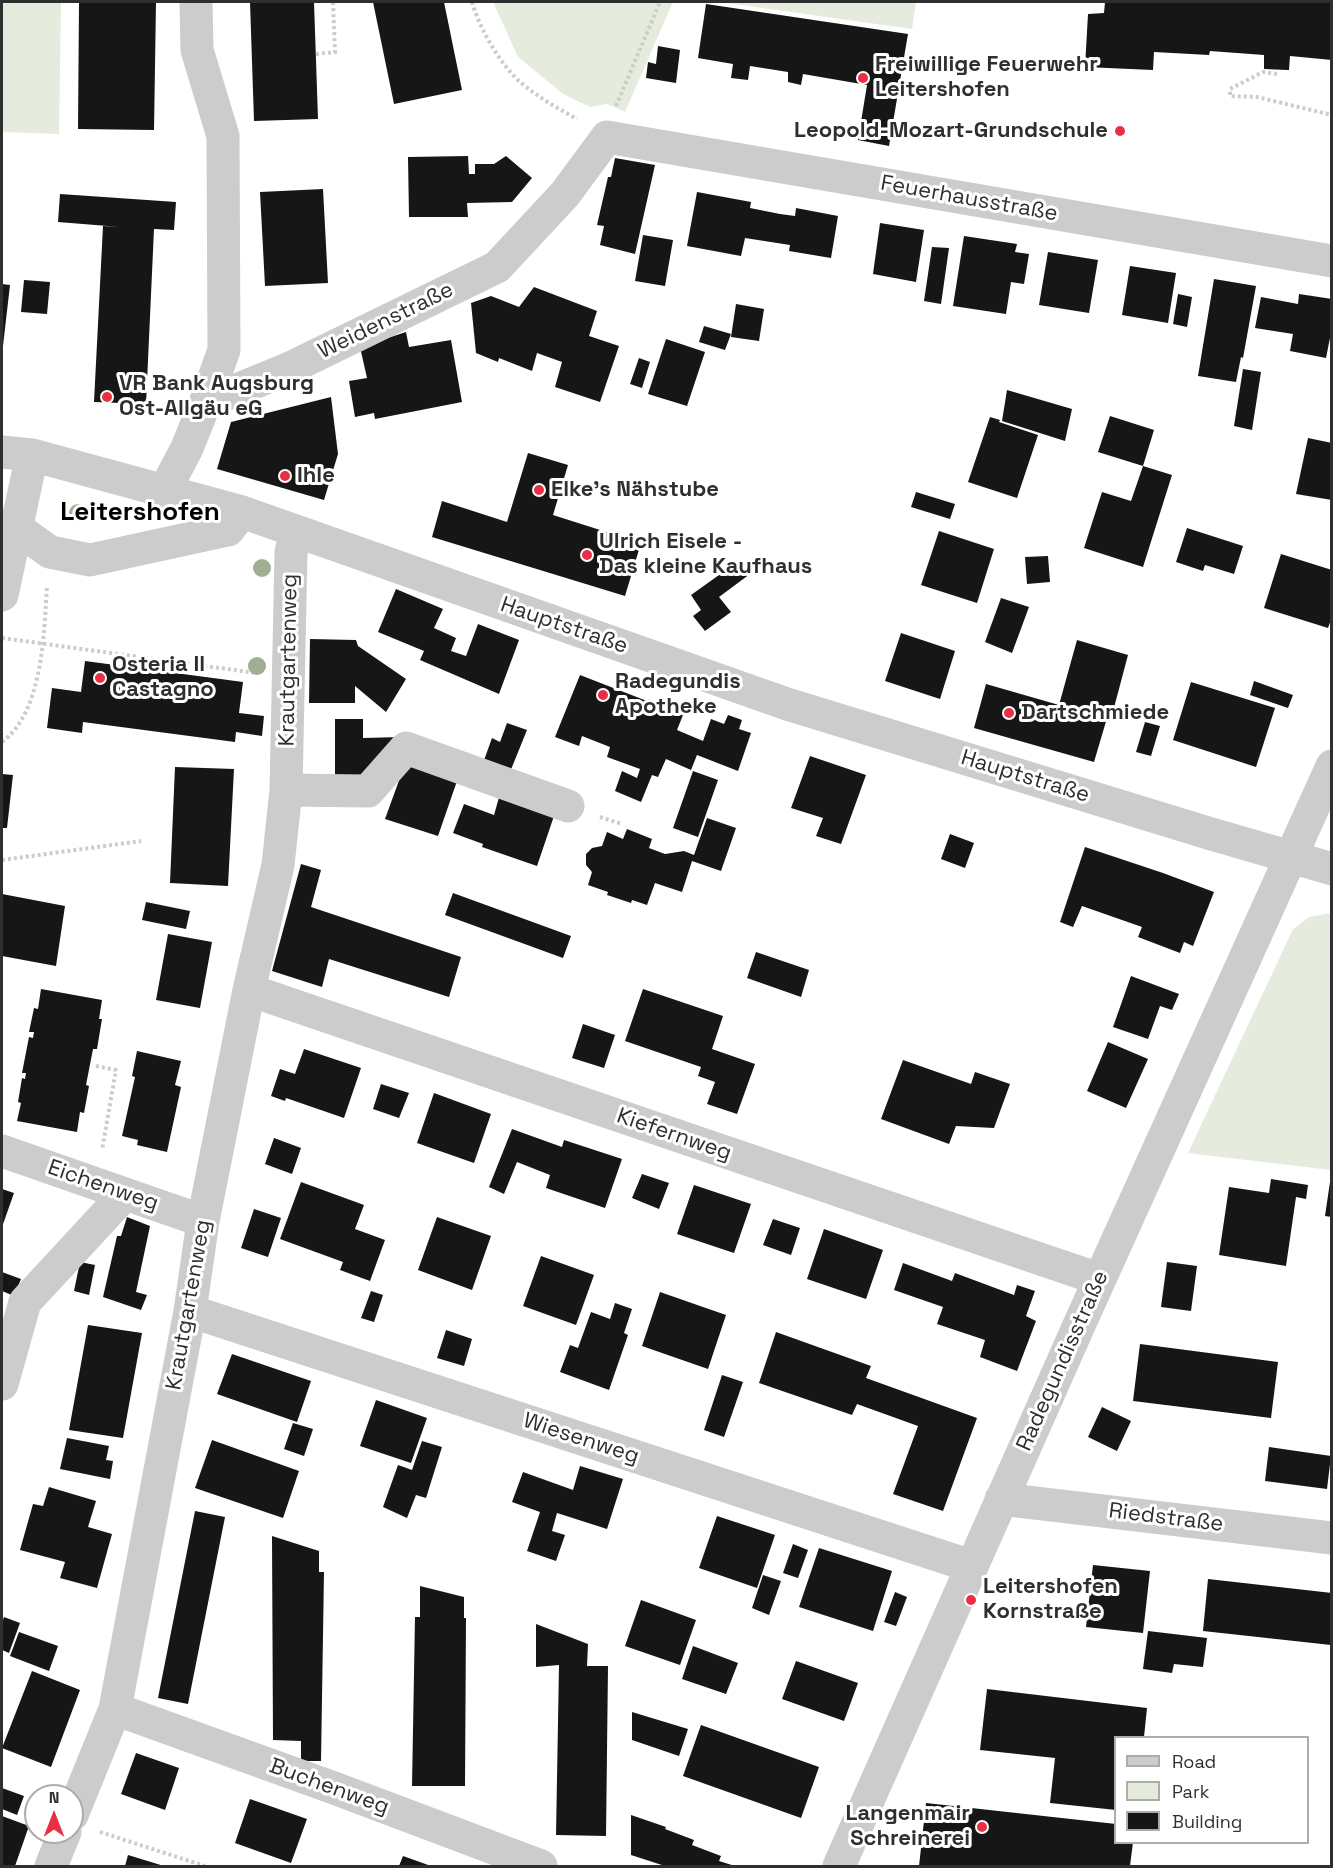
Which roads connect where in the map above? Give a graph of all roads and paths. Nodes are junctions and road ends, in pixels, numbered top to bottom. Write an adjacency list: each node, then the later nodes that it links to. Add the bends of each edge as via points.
1 (195, 2): 10 (street, via 196,50 223,136 224,350)
2 (333, 2): 5 (path, via 335,52)
3 (472, 2): 8 (path, via 498,54 519,81)
4 (660, 2): 8 (path, via 610,120)
5 (316, 54)
6 (1277, 74): 7 (path, via 1263,72 1230,88 1230,96 1257,97)
7 (1332, 115)
8 (607, 137): 9 (street, Feuerhausstraße); 10 (street, Weidenstraße, via 565,194 497,267 290,368)
9 (1332, 261)
10 (205, 403): 12 (street)
11 (17, 453): 12 (street, Hauptstraße); 14 (street)
12 (165, 490): 13 (street, Hauptstraße)
13 (242, 512): 15 (street, Hauptstraße); 16 (street, via 228,530 136,551 90,560)
14 (15, 527): 16 (street); 17 (street)
15 (296, 531): 20 (street, Krautgartenweg, via 291,552); 26 (street, Hauptstraße, via 787,704)
16 (50, 552): 19 (path)
17 (2, 596)
18 (2, 638): 19 (path)
19 (43, 644): 20 (path); 21 (path, via 30,703)
20 (288, 677): 23 (street, Krautgartenweg)
21 (2, 742)
22 (1332, 766): 26 (street, Radegundisstraße)
23 (286, 790): 24 (street, via 368,791 406,748); 29 (street, Krautgartenweg, via 278,865)
24 (568, 806)
25 (141, 841): 27 (path)
26 (1291, 857): 28 (street, Hauptstraße); 34 (street, Radegundisstraße)
27 (2, 860)
28 (1332, 869)
29 (249, 990): 33 (street, Krautgartenweg); 34 (street, Kiefernweg)
30 (96, 1066): 32 (path, via 116,1070)
31 (2, 1151): 32 (street, Eichenweg)
32 (111, 1188): 33 (street, Eichenweg); 36 (street, via 25,1302)
33 (203, 1221): 35 (street, Krautgartenweg)
34 (1099, 1279): 37 (street, Radegundisstraße)
35 (190, 1311): 39 (street, Wiesenweg); 40 (street, Krautgartenweg)
36 (2, 1384)
37 (1001, 1499): 38 (street, Riedstraße); 39 (street, Radegundisstraße)
38 (1332, 1538)
39 (971, 1566): 47 (street, Radegundisstraße)
40 (116, 1709): 41 (street, Krautgartenweg); 46 (street, Buchenweg)
41 (84, 1805)
42 (84, 1828): 45 (path)
43 (65, 1844): 44 (street, Krautgartenweg)
44 (51, 1866)
45 (205, 1866)
46 (541, 1866)
47 (839, 1866)

